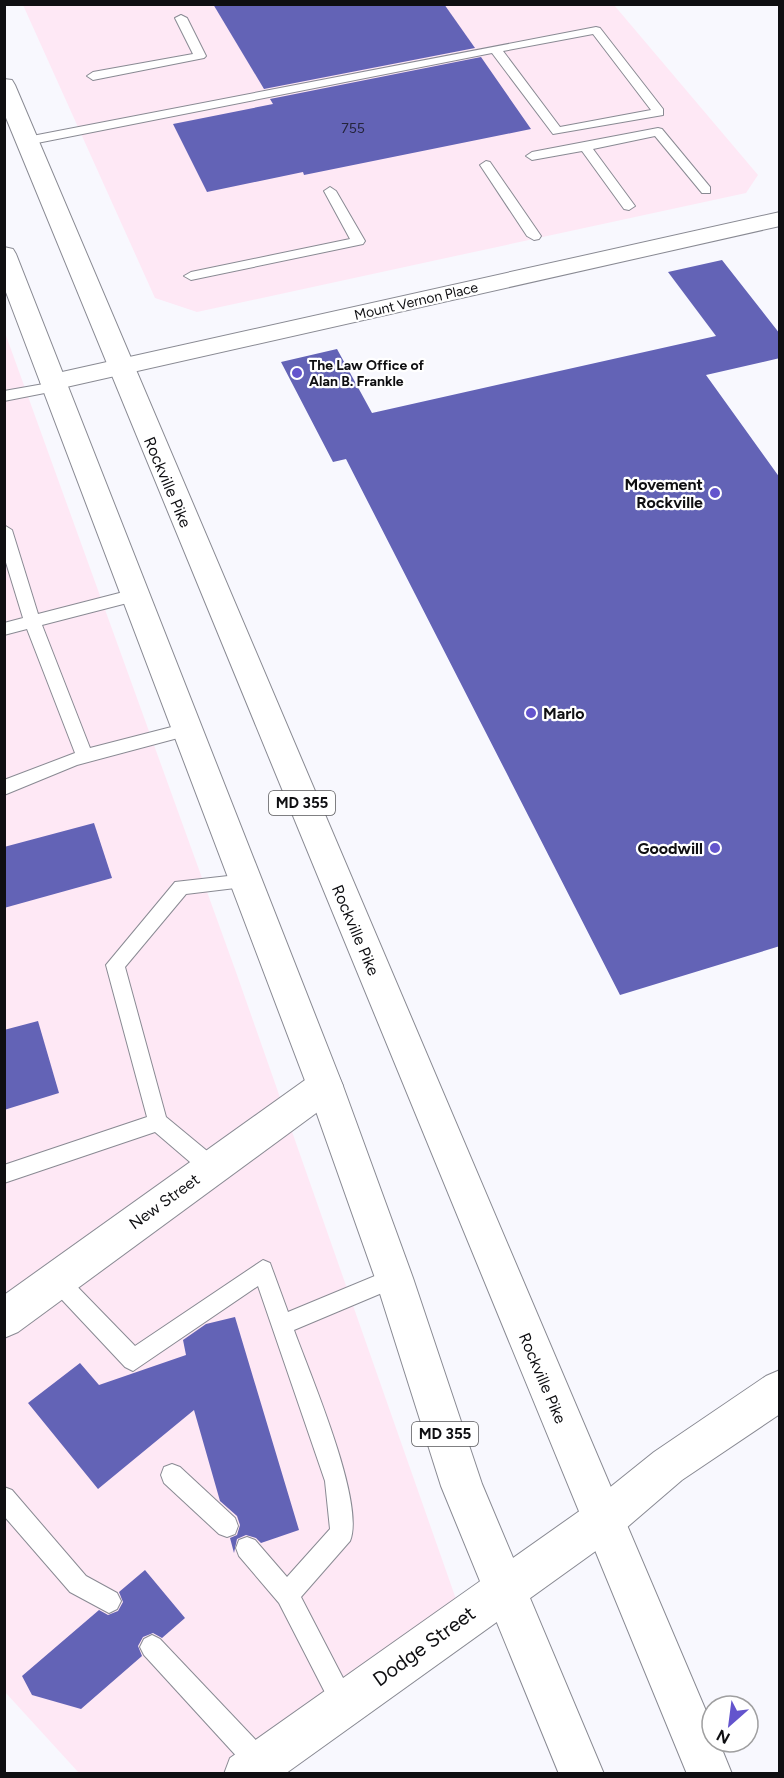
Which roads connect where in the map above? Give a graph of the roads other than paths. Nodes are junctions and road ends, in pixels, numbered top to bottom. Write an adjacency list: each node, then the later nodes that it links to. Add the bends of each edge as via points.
1 (181, 18): 3 (lane, via 200,56)
2 (495, 49): 2 (lane, via 596,30 659,112 557,131); 5 (lane)
3 (93, 76)
4 (4, 85): 5 (main road, Rockville Pike / MD 355)
5 (27, 141): 16 (main road, Rockville Pike / MD 355)
6 (585, 147): 7 (lane); 9 (lane, via 658,132); 11 (lane)
7 (532, 156)
8 (486, 165): 13 (lane)
9 (706, 189)
10 (330, 191): 15 (lane, via 358,241)
11 (629, 206)
12 (780, 219): 16 (main road, Mount Vernon Place)
13 (534, 236)
14 (4, 254): 17 (main road, MD 355)
15 (191, 276)
16 (120, 367): 17 (main road, Mount Vernon Place); 38 (main road, Rockville Pike / MD 355)
17 (54, 385): 18 (lane); 20 (main road, MD 355)
18 (4, 396)
19 (4, 530): 21 (lane)
20 (135, 595): 21 (lane); 23 (main road, MD 355)
21 (32, 620): 22 (lane); 24 (lane)
22 (4, 628)
23 (187, 729): 24 (lane); 26 (main road, MD 355)
24 (84, 755): 25 (lane, via 44,768)
25 (4, 788)
26 (246, 881): 27 (main road, MD 355); 28 (lane, via 181,886 115,965)
27 (325, 1086): 29 (main road, New Street); 31 (main road, MD 355)
28 (158, 1122): 29 (lane); 30 (lane)
29 (211, 1167): 32 (main road, New Street)
30 (4, 1174)
31 (394, 1278): 34 (lane); 41 (main road, MD 355, via 462,1486)
32 (56, 1279): 33 (main road, New Street); 34 (lane, via 133,1360 263,1270)
33 (4, 1319)
34 (282, 1325): 42 (lane, via 336,1481 342,1533)
35 (780, 1390): 38 (main road, Dodge Street, via 668,1466)
36 (172, 1475): 39 (lane)
37 (4, 1498): 43 (lane, via 78,1584)
38 (603, 1520): 41 (main road, Dodge Street); 48 (main road, Rockville Pike / MD 355)
39 (227, 1526)
40 (247, 1548): 42 (lane)
41 (504, 1588): 45 (main road, Dodge Street); 47 (main road, MD 355)
42 (287, 1595): 45 (lane)
43 (109, 1601)
44 (152, 1647): 46 (lane)
45 (344, 1703): 46 (main road, Dodge Street)
46 (253, 1768)
47 (582, 1773)
48 (710, 1773)

